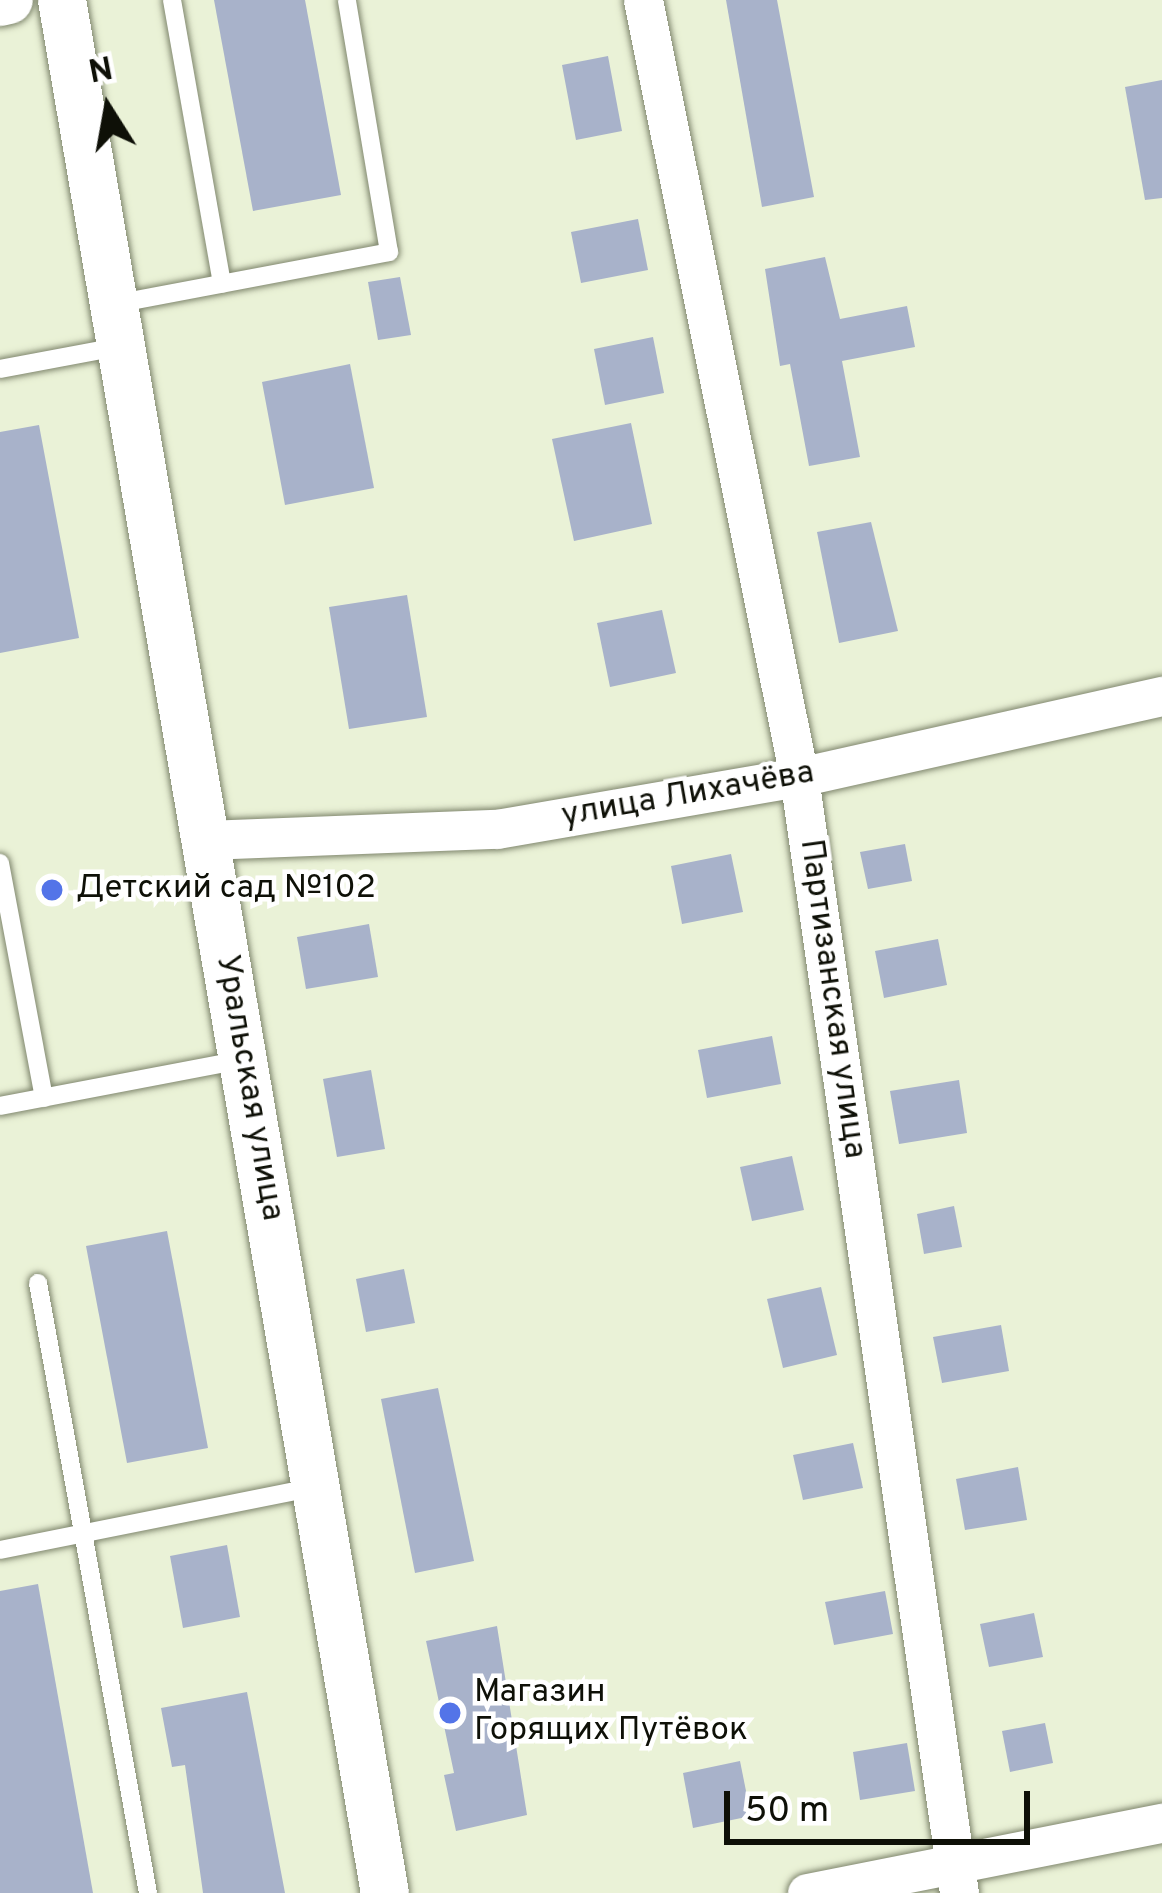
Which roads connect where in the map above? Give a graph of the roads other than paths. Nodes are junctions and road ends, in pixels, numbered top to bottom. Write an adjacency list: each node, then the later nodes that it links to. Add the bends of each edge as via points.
1 (9, 0): 6 (street)
2 (62, 0): 8 (street, Уральская улица)
3 (172, 0): 7 (lane)
4 (347, 0): 7 (lane, via 389,252)
5 (644, 0): 11 (street, Партизанская улица)
6 (0, 2)
7 (222, 284): 8 (lane)
8 (118, 325): 9 (lane); 12 (street, Уральская улица)
9 (0, 368)
10 (1162, 695): 11 (street, улица Лихачёва)
11 (799, 777): 12 (street, улица Лихачёва, via 497,829); 22 (street, Партизанская улица)
12 (206, 840): 14 (street, Уральская улица)
13 (0, 863): 15 (lane)
14 (242, 1060): 15 (lane); 18 (street, Уральская улица)
15 (44, 1098): 16 (lane)
16 (0, 1106)
17 (38, 1283): 19 (lane)
18 (315, 1487): 19 (lane); 24 (street, Уральская улица)
19 (86, 1532): 20 (lane); 23 (lane)
20 (0, 1550)
21 (1162, 1823): 22 (street)
22 (958, 1878): 25 (street)
23 (148, 1893)
24 (385, 1893)
25 (807, 1893)

